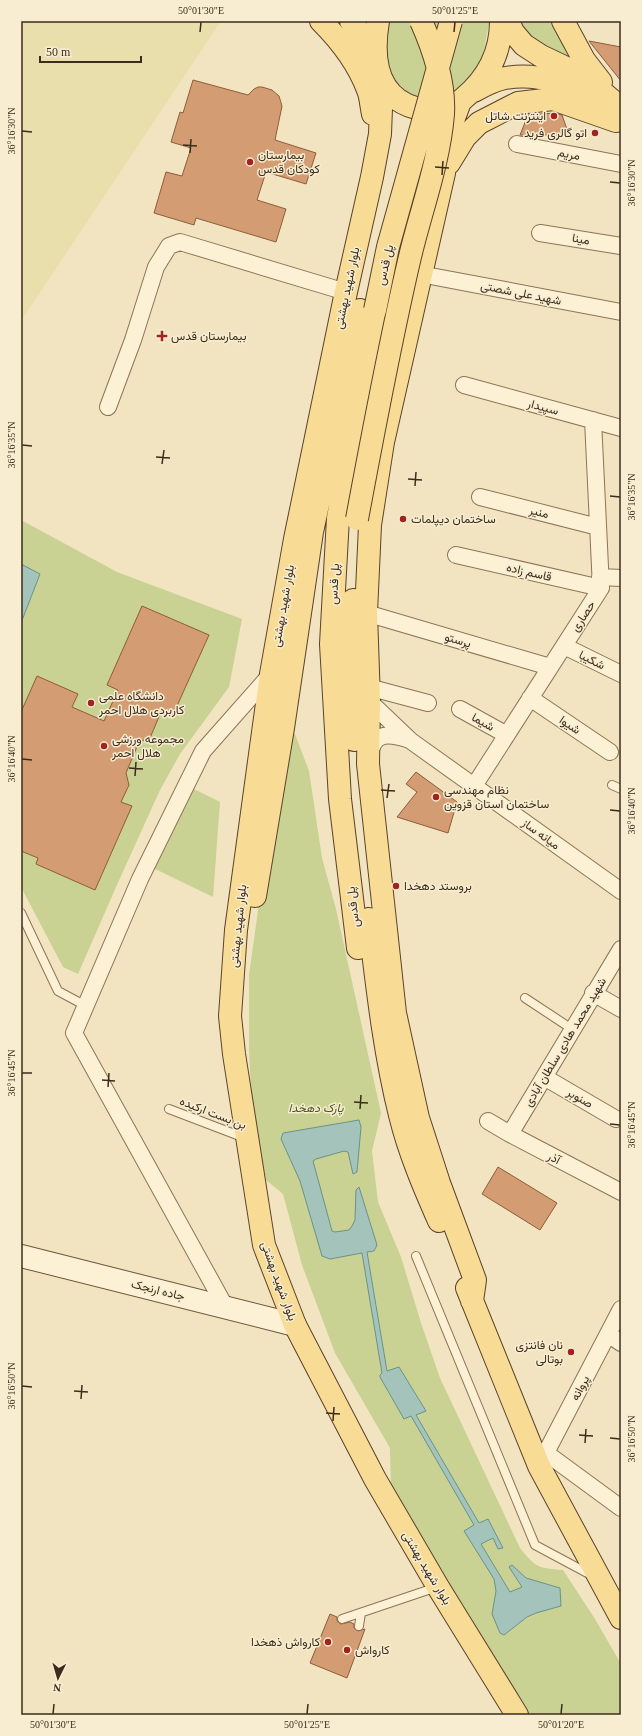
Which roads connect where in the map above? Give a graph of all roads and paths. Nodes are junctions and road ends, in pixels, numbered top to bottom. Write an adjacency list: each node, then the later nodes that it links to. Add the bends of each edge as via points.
1 (321, 21): 17 (main road, via 339,39 358,67 368,91 374,119)
2 (351, 21): 10 (main road)
3 (378, 21): 10 (main road)
4 (421, 21): 58 (main road, پل قدس, bridge, via 443,89 443,114 436,156 409,260 383,378 357,519 351,633 356,800 380,1013)
5 (437, 21): 21 (main road, پل قدس, bridge)
6 (451, 21): 21 (main road, پل قدس, bridge, via 388,247)
7 (501, 21): 12 (main road, via 493,62 488,72)
8 (508, 21): 13 (main road, via 513,32 524,44 541,56 583,76)
9 (563, 21): 13 (main road, via 584,60)
10 (376, 61): 11 (main road)
11 (382, 83): 12 (main road, via 397,100 423,110 443,111); 17 (main road, بلوار شهید بهشتی, via 380,134)
12 (466, 96): 13 (main road, via 504,78 528,76 557,82); 16 (main road, via 451,126)
13 (620, 115): 16 (main road, via 553,98 518,103 474,128 464,137)
14 (517, 144): 15 (street, مریم)
15 (621, 164)
16 (444, 173): 20 (main road)
17 (372, 177): 21 (main road, بلوار شهید بهشتی)
18 (540, 233): 19 (street, مینا)
19 (621, 246)
20 (420, 274): 22 (street, شهید علی شصتی); 32 (main road, via 383,442 370,525)
21 (360, 303): 24 (street, via 180,242 169,246 156,267); 35 (main road, بلوار شهید بهشتی, via 294,539); 56 (main road, پل قدس, via 312,532 252,917 242,1017); 58 (main road, پل قدس, via 338,518 331,644 340,798 367,1023 386,1092)
22 (621, 312)
23 (464, 386): 25 (street, سپیدار)
24 (108, 407)
25 (593, 420): 26 (street, سپیدار); 28 (street)
26 (621, 428)
27 (480, 497): 28 (street, منیر)
28 (598, 527): 31 (street)
29 (456, 555): 31 (street, قاسم زاده)
30 (621, 578): 31 (street, قاسم زاده)
31 (600, 582): 33 (street, حصاری)
32 (366, 613): 34 (street, پرستو); 37 (main road)
33 (564, 646): 34 (street, حصاری); 36 (street, شکیبا)
34 (550, 667): 38 (street, حصاری)
35 (271, 674): 53 (street, via 203,752 140,879); 56 (main road, بلوار شهید بهشتی, via 236,930 230,1016)
36 (621, 674)
37 (368, 694): 39 (street); 42 (street, میانه ساز); 44 (main road)
38 (530, 698): 41 (street, حصاری); 43 (street, شیوا)
39 (428, 703)
40 (460, 709): 41 (street, شیما)
41 (507, 735): 46 (street, حصاری)
42 (411, 740): 44 (street, via 398,736 378,737 373,741); 46 (street, میانه ساز)
43 (610, 752)
44 (368, 764): 67 (main road, via 395,1013 418,1118)
45 (612, 785): 47 (lane)
46 (474, 786): 48 (street, میانه ساز)
47 (621, 789)
48 (621, 891)
49 (21, 913): 53 (lane, via 58,991)
50 (621, 949): 51 (street, شهید محمد هادی سلطان آبادی)
51 (593, 993): 54 (street); 55 (street, شهید محمد هادی سلطان آبادی)
52 (525, 998): 55 (lane)
53 (86, 1006): 68 (street, via 74,1033)
54 (621, 1008)
55 (572, 1029): 57 (street, شهید محمد هادی سلطان آبادی)
56 (234, 1054): 63 (main road, بلوار شهید بهشتی)
57 (544, 1077): 60 (street, صنوبر); 62 (street, شهید محمد هادی سلطان آبادی)
58 (397, 1102): 67 (main road, پل قدس, via 424,1187)
59 (169, 1109): 63 (lane, بن بست ارکیده)
60 (616, 1119)
61 (488, 1121): 62 (street, آذر)
62 (510, 1134): 64 (street, آذر)
63 (247, 1139): 70 (main road, بلوار شهید بهشتی, via 264,1245)
64 (621, 1192)
65 (21, 1256): 68 (street, جاده ارنجک)
66 (416, 1256): 74 (lane, via 535,1545)
67 (474, 1291): 72 (main road)
68 (226, 1308): 70 (street, جاده ارنجک)
69 (621, 1309): 71 (street, پروانه)
70 (295, 1325): 75 (main road, بلوار شهید بهشتی, via 375,1479)
71 (614, 1339): 72 (street, پروانه)
72 (542, 1460): 73 (street); 74 (main road)
73 (621, 1508)
74 (600, 1580): 77 (main road)
75 (438, 1587): 76 (lane); 80 (main road, بلوار شهید بهشتی)
76 (361, 1613): 78 (lane); 79 (lane)
77 (621, 1618)
78 (342, 1619)
79 (359, 1626)
80 (517, 1715)

